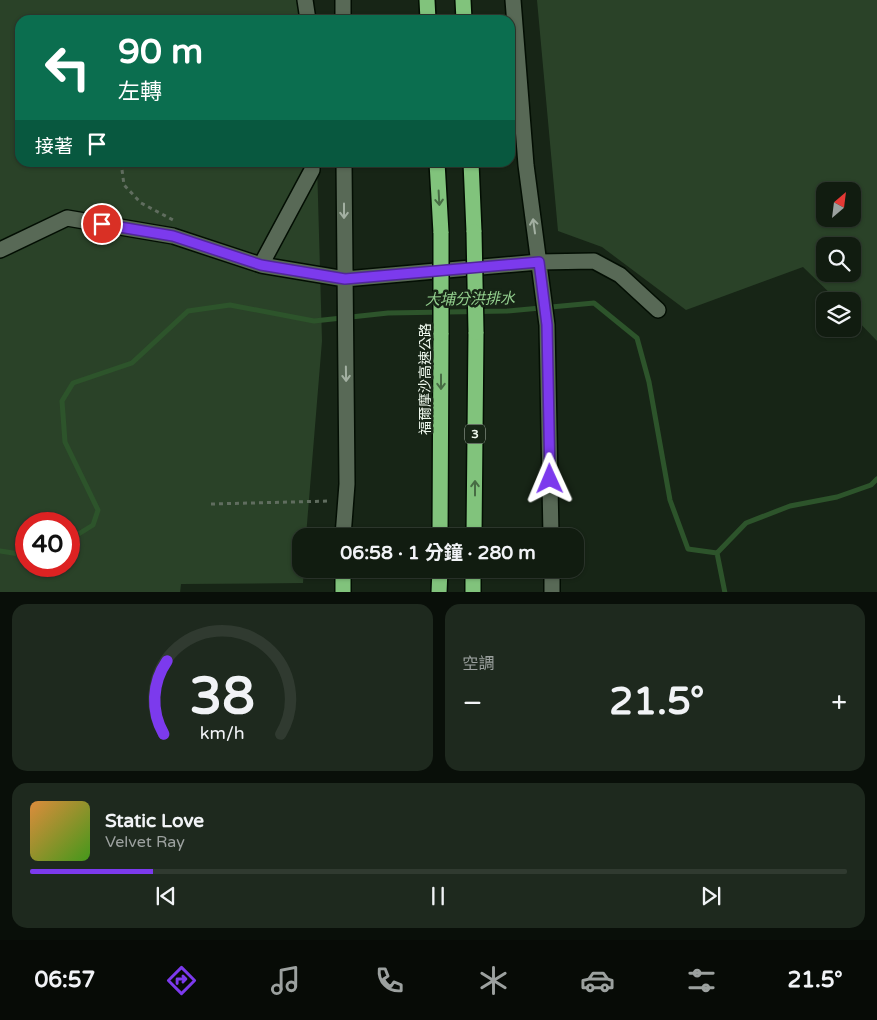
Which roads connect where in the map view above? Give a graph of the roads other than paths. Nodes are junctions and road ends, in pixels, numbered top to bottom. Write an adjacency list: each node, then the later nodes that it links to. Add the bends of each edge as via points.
1 (305, 0): 6 (street)
2 (343, 0): 7 (street)
3 (427, 0): 8 (highway)
4 (463, 0): 9 (highway)
5 (513, 0): 10 (street, one-way to 5)
6 (307, 15)
7 (343, 15)
8 (428, 15)
9 (464, 15)
10 (514, 15)
11 (515, 32): 17 (street, one-way to 11, via 526,165)
12 (312, 167): 18 (street)
13 (344, 167): 19 (street, one-way to 19)
14 (437, 167): 22 (highway, 福爾摩沙高速公路, one-way to 22, bridge, via 441,233)
15 (471, 167): 23 (highway, 3, one-way to 15, bridge, via 476,332)
16 (0, 250): 18 (street, via 67,218 173,236)
17 (539, 262): 19 (street); 20 (street, via 594,261 620,275); 24 (street, via 547,325)
18 (261, 265): 19 (street)
19 (345, 279): 21 (street, one-way to 21, via 347,484)
20 (658, 310)
21 (344, 528)
22 (440, 528)
23 (474, 528)
24 (551, 528)
25 (340, 578): 30 (street)
26 (342, 578): 31 (highway)
27 (440, 578): 32 (highway)
28 (473, 578): 33 (highway)
29 (552, 578): 34 (street)
30 (338, 592)
31 (343, 592)
32 (439, 592)
33 (473, 592)
34 (552, 592)

